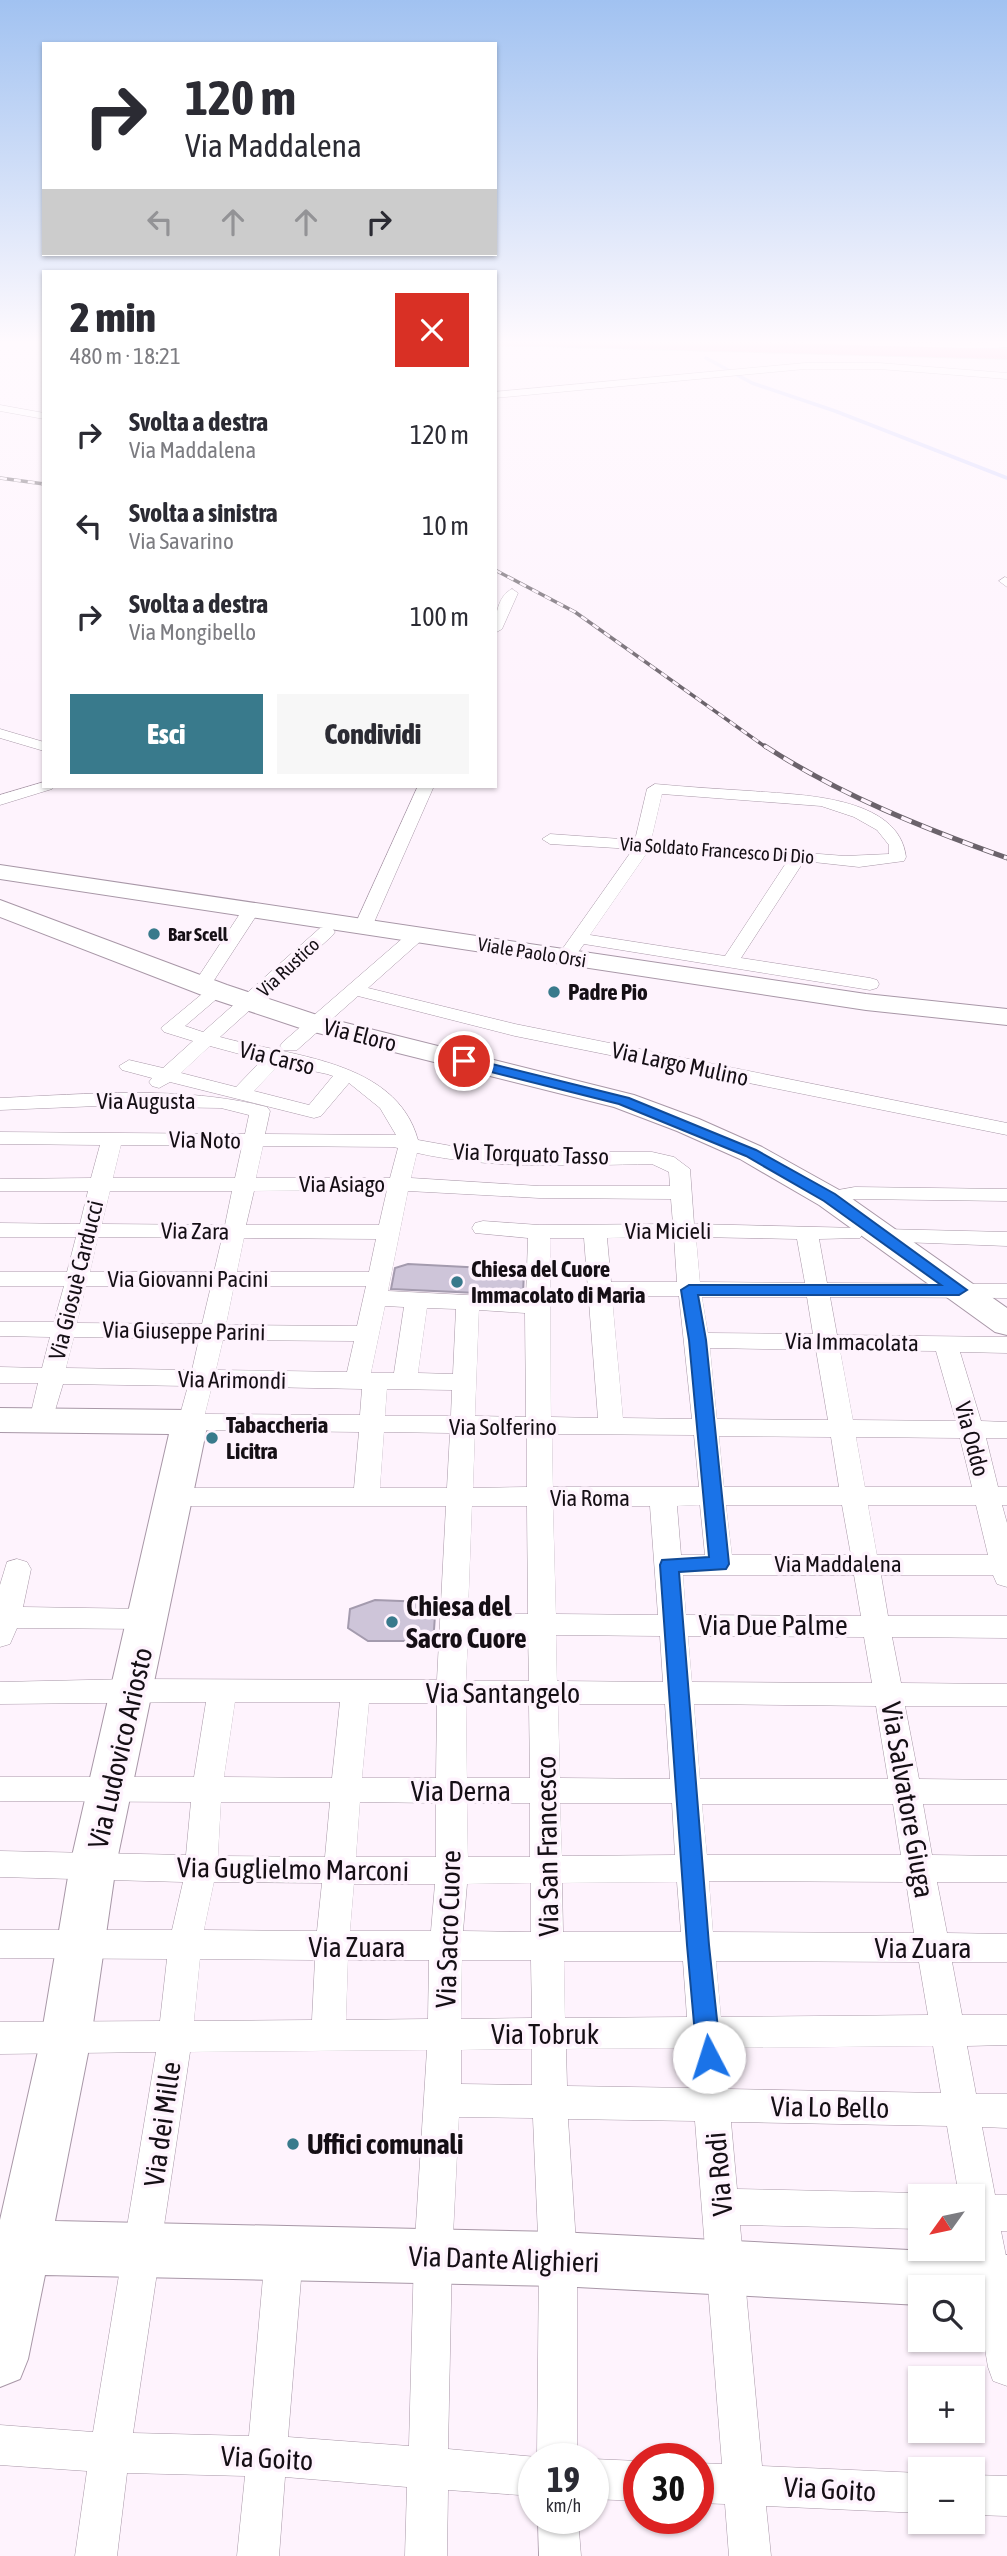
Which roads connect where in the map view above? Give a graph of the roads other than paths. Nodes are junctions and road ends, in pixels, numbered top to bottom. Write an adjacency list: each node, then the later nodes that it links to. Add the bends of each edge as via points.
1 (512, 593): 2 (street)
2 (499, 611)
3 (0, 733): 4 (street)
4 (42, 746)
5 (42, 787): 7 (street)
6 (425, 788): 16 (street)
7 (0, 797)
8 (550, 839): 9 (street, Via Soldato Francesco Di Dio)
9 (642, 845): 11 (street, Via Soldato Francesco Di Dio); 11 (street, Via Soldato Francesco Di Dio, via 655,789 823,801 890,831 899,845 898,857 884,861); 18 (street)
10 (0, 849): 13 (street)
11 (799, 856): 19 (street)
12 (0, 872): 13 (street)
13 (57, 880): 15 (street, Viale Paolo Orsi)
14 (0, 908): 21 (street, Via Eloro)
15 (251, 910): 16 (street, Viale Paolo Orsi); 21 (street)
16 (344, 929): 17 (street, Viale Paolo Orsi); 23 (street, Via Rustico)
17 (417, 935): 18 (street, Viale Paolo Orsi); 22 (street)
18 (571, 948): 19 (street); 24 (street, Viale Paolo Orsi, via 866,1002)
19 (730, 962): 20 (street)
20 (870, 984)
21 (209, 988): 23 (street, Via Eloro); 26 (street, Via Carso, via 171,1028)
22 (354, 990): 25 (street); 33 (street, Via Largo Mulino, via 515,1030)
23 (251, 1002): 25 (street, Via Eloro); 26 (street, Via Rustico)
24 (1007, 1017)
25 (316, 1024): 27 (street); 44 (street, Via Eloro, via 624,1101 751,1153)
26 (207, 1041): 27 (street, Via Carso); 30 (street, Via Rustico)
27 (283, 1052): 29 (street, Via Carso); 31 (street)
28 (129, 1066): 30 (street)
29 (346, 1074): 31 (street, via 314,1112); 37 (street, Via Carso, via 402,1121)
30 (161, 1080): 31 (street)
31 (240, 1094)
32 (0, 1104): 36 (street, Via Augusta, via 220,1102 260,1111)
33 (1007, 1129)
34 (0, 1138): 35 (street, Via Noto)
35 (112, 1139): 36 (street, Via Noto); 38 (street, Via Giosuè Carducci)
36 (256, 1141): 37 (street, Via Noto, via 393,1141); 39 (street, Via Ludovico Ariosto)
37 (409, 1146): 40 (street); 42 (street, Via Torquato Tasso, via 540,1158 652,1158 679,1169)
38 (100, 1184): 39 (street, Via Asiago); 41 (street, Via Asiago); 47 (street, Via Giosuè Carducci)
39 (246, 1184): 40 (street, Via Asiago); 49 (street, Via Ludovico Ariosto)
40 (399, 1184): 42 (street, Via Asiago, via 538,1192); 50 (street)
41 (0, 1185)
42 (683, 1193): 48 (street)
43 (1007, 1196): 44 (street, via 855,1193)
44 (830, 1198): 55 (street, Via Eloro)
45 (483, 1228): 51 (street, Via Micieli)
46 (0, 1230): 47 (street, Via Zara)
47 (88, 1230): 49 (street, Via Zara); 58 (street, Via Giosuè Carducci)
48 (685, 1230): 52 (street, Via Micieli); 53 (street, Via Micieli); 62 (street)
49 (234, 1231): 50 (street, Via Zara); 59 (street, Via Ludovico Ariosto)
50 (390, 1232): 60 (street)
51 (539, 1232): 52 (street, Via Micieli); 68 (street, Via San Francesco)
52 (595, 1232): 61 (street)
53 (807, 1232): 54 (street, Via Micieli); 63 (street, Via Salvatore Giuga)
54 (852, 1233)
55 (883, 1236): 56 (street); 64 (street, Via Eloro)
56 (1007, 1239)
57 (0, 1279): 58 (street, Via Giovanni Pacini)
58 (76, 1279): 59 (street, Via Giovanni Pacini); 71 (street, Via Giosuè Carducci)
59 (223, 1279): 60 (street, Via Giovanni Pacini); 72 (street, Via Ludovico Ariosto)
60 (376, 1288): 66 (street, Via Giovanni Pacini); 73 (street)
61 (600, 1289): 62 (street); 89 (street)
62 (689, 1290): 63 (street); 74 (street)
63 (818, 1290): 64 (street); 75 (street, Via Salvatore Giuga)
64 (959, 1290): 65 (street); 69 (street, Via Eloro)
65 (1007, 1291)
66 (416, 1300): 67 (street, Via Giovanni Pacini); 82 (street)
67 (468, 1303): 68 (street, Via Giovanni Pacini); 83 (street, Via Sacro Cuore)
68 (537, 1306): 90 (street, Via San Francesco)
69 (1007, 1324)
70 (0, 1329): 71 (street, Via Giuseppe Parini)
71 (63, 1330): 72 (street, Via Giuseppe Parini); 79 (street, Via Giosuè Carducci)
72 (211, 1332): 73 (street, Via Giuseppe Parini); 80 (street, Via Ludovico Ariosto)
73 (368, 1334): 81 (street)
74 (697, 1340): 75 (street, Via Immacolata); 91 (street)
75 (828, 1341): 76 (street, Via Immacolata); 92 (street, Via Salvatore Giuga)
76 (945, 1343): 77 (street, Via Immacolata); 93 (street, Via Oddo)
77 (1007, 1345)
78 (0, 1376): 79 (street, Via Arimondi)
79 (52, 1376): 80 (street, Via Arimondi); 85 (street, Via Giosuè Carducci)
80 (202, 1380): 81 (street, Via Arimondi); 86 (street, Via Ludovico Ariosto)
81 (366, 1382): 82 (street, Via Arimondi); 87 (street)
82 (405, 1382): 83 (street, Via Arimondi)
83 (464, 1382): 88 (street, Via Sacro Cuore)
84 (0, 1420): 85 (street, Via Solferino)
85 (41, 1421): 86 (street, Via Solferino)
86 (190, 1422): 87 (street, Via Solferino); 97 (street, Via Ludovico Ariosto)
87 (371, 1425): 88 (street, Via Solferino); 95 (street)
88 (462, 1426): 90 (street, Via Solferino); 98 (street, Via Sacro Cuore)
89 (611, 1426): 90 (street, Via Solferino); 91 (street, Via Solferino)
90 (539, 1428): 100 (street, Via San Francesco)
91 (704, 1428): 92 (street, Via Solferino); 101 (street)
92 (843, 1430): 93 (street, Via Solferino); 99 (street, Via Salvatore Giuga)
93 (971, 1430): 94 (street, Via Solferino); 96 (street, Via Oddo)
94 (1007, 1430)
95 (366, 1495): 97 (street, Via Roma); 98 (street, Via Roma)
96 (997, 1496): 99 (street, Via Roma); 107 (street, Via Oddo)
97 (173, 1497): 108 (street, Via Ludovico Ariosto)
98 (461, 1497): 100 (street, Via Roma); 111 (street, Via Sacro Cuore)
99 (855, 1497): 101 (street, Via Roma); 104 (street, Via Salvatore Giuga)
100 (540, 1498): 102 (street, Via Roma); 109 (street, Via San Francesco)
101 (712, 1498): 102 (street, Via Roma); 103 (street)
102 (663, 1499): 105 (street, Via Rodi)
103 (719, 1564): 104 (street, Via Maddalena); 105 (street, Via Maddalena)
104 (866, 1564): 107 (street, Via Maddalena); 113 (street, Via Salvatore Giuga)
105 (669, 1565): 112 (street, Via Rodi)
106 (17, 1569): 110 (street)
107 (1006, 1569)
108 (149, 1619): 110 (street); 115 (street, Via Ludovico Ariosto)
109 (542, 1623): 111 (street, Via Due Palme); 112 (street, Via Due Palme); 120 (street, Via San Francesco)
110 (3, 1624)
111 (454, 1624): 119 (street, Via Sacro Cuore)
112 (674, 1624): 113 (street, Via Due Palme); 121 (street, Via Rodi)
113 (877, 1626): 114 (street, Via Due Palme); 122 (street, Via Salvatore Giuga)
114 (1007, 1627)
115 (132, 1690): 116 (street, Via Santangelo); 117 (street, Via Santangelo); 124 (street, Via Ludovico Ariosto)
116 (222, 1692): 118 (street, Via Santangelo); 126 (street, Via dei Mille)
117 (0, 1693)
118 (355, 1693): 119 (street, Via Santangelo); 128 (street)
119 (451, 1693): 120 (street, Via Santangelo); 127 (street, Via Sacro Cuore)
120 (543, 1693): 121 (street, Via Santangelo); 129 (street, Via San Francesco)
121 (680, 1694): 122 (street, Via Santangelo); 130 (street, Via Rodi)
122 (889, 1695): 123 (street, Via Santangelo); 131 (street, Via Salvatore Giuga)
123 (1007, 1695)
124 (109, 1788): 125 (street, Via Derna); 126 (street, Via Derna); 134 (street, Via Ludovico Ariosto)
125 (0, 1789)
126 (207, 1790): 128 (street, Via Derna); 136 (street, Via dei Mille)
127 (449, 1790): 128 (street, Via Derna); 129 (street, Via Derna); 141 (street, Via Sacro Cuore)
128 (348, 1791): 137 (street)
129 (545, 1791): 130 (street, Via Derna); 138 (street, Via San Francesco)
130 (688, 1791): 131 (street, Via Derna); 135 (street, Via Rodi)
131 (906, 1792): 132 (street, Via Derna); 139 (street, Via Salvatore Giuga)
132 (1007, 1792)
133 (0, 1864): 134 (street, Via Guglielmo Marconi)
134 (93, 1865): 136 (street, Via Guglielmo Marconi); 143 (street, Via Ludovico Ariosto)
135 (693, 1868): 138 (street, Via Guglielmo Marconi); 139 (street, Via Guglielmo Marconi); 145 (street, Via Rodi)
136 (201, 1869): 137 (street, Via Guglielmo Marconi); 146 (street, Via dei Mille)
137 (340, 1869): 141 (street, Via Guglielmo Marconi); 147 (street)
138 (546, 1869): 141 (street, Via Guglielmo Marconi); 144 (street, Via San Francesco)
139 (920, 1869): 140 (street, Via Guglielmo Marconi); 149 (street, Via Salvatore Giuga)
140 (1007, 1869)
141 (452, 1871): 148 (street, Via Sacro Cuore)
142 (0, 1944): 143 (street, Via Zuara)
143 (83, 1945): 146 (street, Via Zuara); 159 (street, Via Ludovico Ariosto)
144 (549, 1945): 145 (street, Via Zuara); 148 (street, Via Zuara); 155 (street, Via San Francesco)
145 (698, 1945): 149 (street, Via Zuara); 153 (street, Via Rodi)
146 (185, 1946): 147 (street, Via Zuara); 157 (street, Via dei Mille)
147 (332, 1947): 148 (street, Via Zuara); 156 (street)
148 (446, 1947): 154 (street, Via Sacro Cuore)
149 (934, 1948): 150 (street, Via Zuara); 152 (street, Via Salvatore Giuga)
150 (1007, 1948)
151 (1007, 2030): 152 (street, Via Tobruk)
152 (948, 2031): 153 (street, Via Tobruk); 163 (street, Via Salvatore Giuga)
153 (708, 2033): 155 (street, Via Tobruk); 162 (street, Via Rodi)
154 (444, 2034): 155 (street, Via Tobruk); 156 (street, Via Tobruk); 160 (street, Via Sacro Cuore)
155 (550, 2034): 161 (street, Via San Francesco)
156 (328, 2036): 157 (street, Via Tobruk)
157 (175, 2037): 159 (street, Via Tobruk); 169 (street, Via dei Mille)
158 (0, 2038): 159 (street, Via Tobruk)
159 (66, 2038): 168 (street, Via Ludovico Ariosto)
160 (443, 2100): 161 (street, Via Lo Bello); 171 (street, Via Sacro Cuore)
161 (551, 2101): 162 (street, Via Lo Bello); 172 (street, Via San Francesco)
162 (713, 2105): 163 (street, Via Lo Bello); 165 (street, Via Rodi)
163 (962, 2110): 164 (street, Via Lo Bello); 167 (street, Via Salvatore Giuga)
164 (1007, 2111)
165 (722, 2207): 166 (street); 173 (street, Via Rodi)
166 (908, 2211)
167 (987, 2213): 174 (street, Via Salvatore Giuga)
168 (13, 2247): 169 (street, Via Dante Alighieri); 175 (street, Via Ludovico Ariosto)
169 (144, 2250): 170 (street, Via Dante Alighieri); 179 (street, Via dei Mille)
170 (284, 2255): 171 (street, Via Dante Alighieri); 180 (street)
171 (433, 2256): 172 (street, Via Dante Alighieri); 181 (street, Via Sacro Cuore)
172 (558, 2259): 173 (street, Via Dante Alighieri); 177 (street, Via San Francesco)
173 (727, 2270): 174 (street, Via Dante Alighieri); 184 (street, Via Rodi)
174 (1000, 2281): 176 (street, Via Salvatore Giuga)
175 (0, 2359)
176 (1007, 2367)
177 (557, 2443)
178 (0, 2445): 179 (street, Via Goito)
179 (110, 2453): 180 (street, Via Goito); 189 (street, Via dei Mille)
180 (268, 2456): 181 (street, Via Goito); 190 (street)
181 (428, 2469): 182 (street, Via Goito); 191 (street, Via Sacro Cuore)
182 (518, 2475)
183 (714, 2484): 184 (street, Via Goito)
184 (745, 2485): 185 (street, Via Goito); 193 (street, Via Rodi)
185 (908, 2492)
186 (985, 2495): 187 (street)
187 (1007, 2496)
188 (559, 2534): 192 (street)
189 (96, 2556)
190 (258, 2556)
191 (426, 2556)
192 (560, 2556)
193 (750, 2556)

